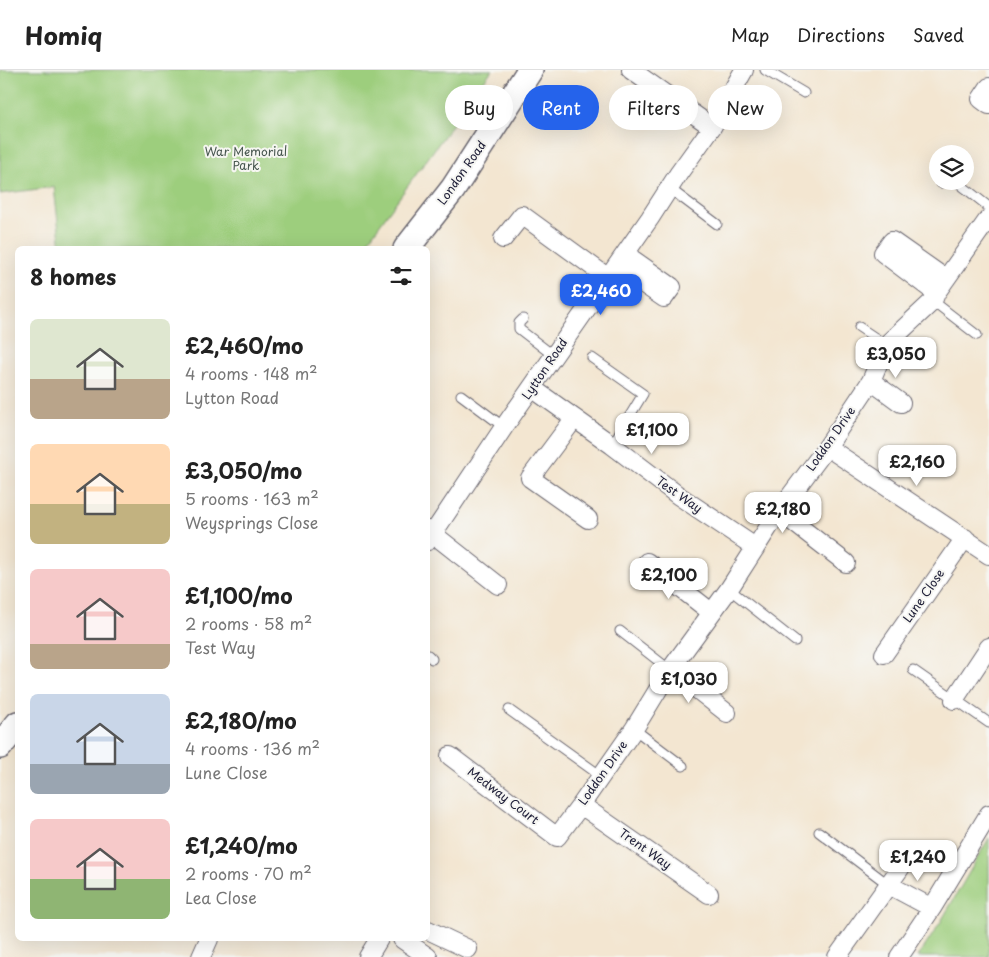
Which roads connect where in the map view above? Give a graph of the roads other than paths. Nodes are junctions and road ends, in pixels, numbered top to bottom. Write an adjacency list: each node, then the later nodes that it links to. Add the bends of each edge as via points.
1 (530, 70): 17 (street, London Road, via 452,189)
2 (631, 70): 9 (street)
3 (744, 70): 5 (street, Lytton Road)
4 (764, 70): 7 (lane)
5 (736, 85)
6 (989, 87): 8 (street, via 981,99)
7 (804, 93)
8 (989, 105)
9 (708, 124)
10 (710, 130): 11 (street, Lytton Road)
11 (669, 188): 15 (lane); 18 (street, Lytton Road)
12 (967, 190): 13 (lane)
13 (989, 207)
14 (989, 218): 19 (street, Loddon Drive)
15 (717, 224)
16 (503, 239): 18 (street, via 522,215)
17 (408, 246)
18 (616, 266): 24 (street, Lytton Road)
19 (938, 291): 22 (lane); 23 (street, Loddon Drive)
20 (523, 318): 24 (lane, via 519,329)
21 (859, 327): 23 (lane)
22 (978, 335)
23 (886, 345): 26 (street, Loddon Drive)
24 (554, 356): 27 (street, Lytton Road)
25 (592, 358): 32 (lane, via 643,394)
26 (871, 381): 29 (street); 33 (street, Loddon Drive)
27 (532, 388): 30 (street, Test Way); 31 (street, Lytton Road)
28 (461, 395): 31 (lane)
29 (900, 403)
30 (574, 419): 32 (street, Test Way); 35 (street, via 530,478)
31 (504, 427): 36 (street, Lytton Road)
32 (612, 445): 39 (street, Test Way, via 679,496)
33 (827, 447): 34 (street, Loddon Drive); 38 (street)
34 (779, 511): 39 (street, Loddon Drive); 42 (street)
35 (588, 519)
36 (430, 534)
37 (430, 536): 43 (street)
38 (965, 538): 40 (street); 49 (street, Lune Close)
39 (755, 546): 44 (street, Loddon Drive)
40 (989, 555)
41 (647, 562): 45 (street)
42 (846, 563)
43 (498, 585)
44 (729, 589): 45 (street, Loddon Drive); 47 (lane)
45 (712, 612): 50 (street, Loddon Drive)
46 (620, 631): 50 (lane)
47 (795, 642)
48 (989, 647): 52 (street)
49 (884, 654)
50 (671, 670): 54 (street); 57 (street, Loddon Drive)
51 (913, 670): 52 (lane)
52 (954, 700): 55 (lane)
53 (509, 710): 61 (lane)
54 (727, 713)
55 (989, 723)
56 (15, 728): 58 (street)
57 (634, 729): 60 (lane); 61 (street, Loddon Drive)
58 (0, 746)
59 (450, 756): 65 (street, Medway Court)
60 (683, 766)
61 (600, 776): 62 (street, Loddon Drive)
62 (582, 805): 65 (street, Loddon Drive); 68 (street, Trent Way)
63 (989, 814): 69 (street)
64 (819, 832): 67 (lane)
65 (556, 836)
66 (901, 867): 67 (street)
67 (889, 885): 69 (street); 80 (street)
68 (709, 894)
69 (932, 908): 81 (street)
70 (430, 931): 71 (street)
71 (446, 939): 75 (street); 79 (street)
72 (208, 941): 76 (street)
73 (378, 941): 77 (street)
74 (405, 941): 78 (street)
75 (468, 950)
76 (201, 957)
77 (368, 957)
78 (428, 957)
79 (439, 957)
80 (838, 957)
81 (899, 957)

